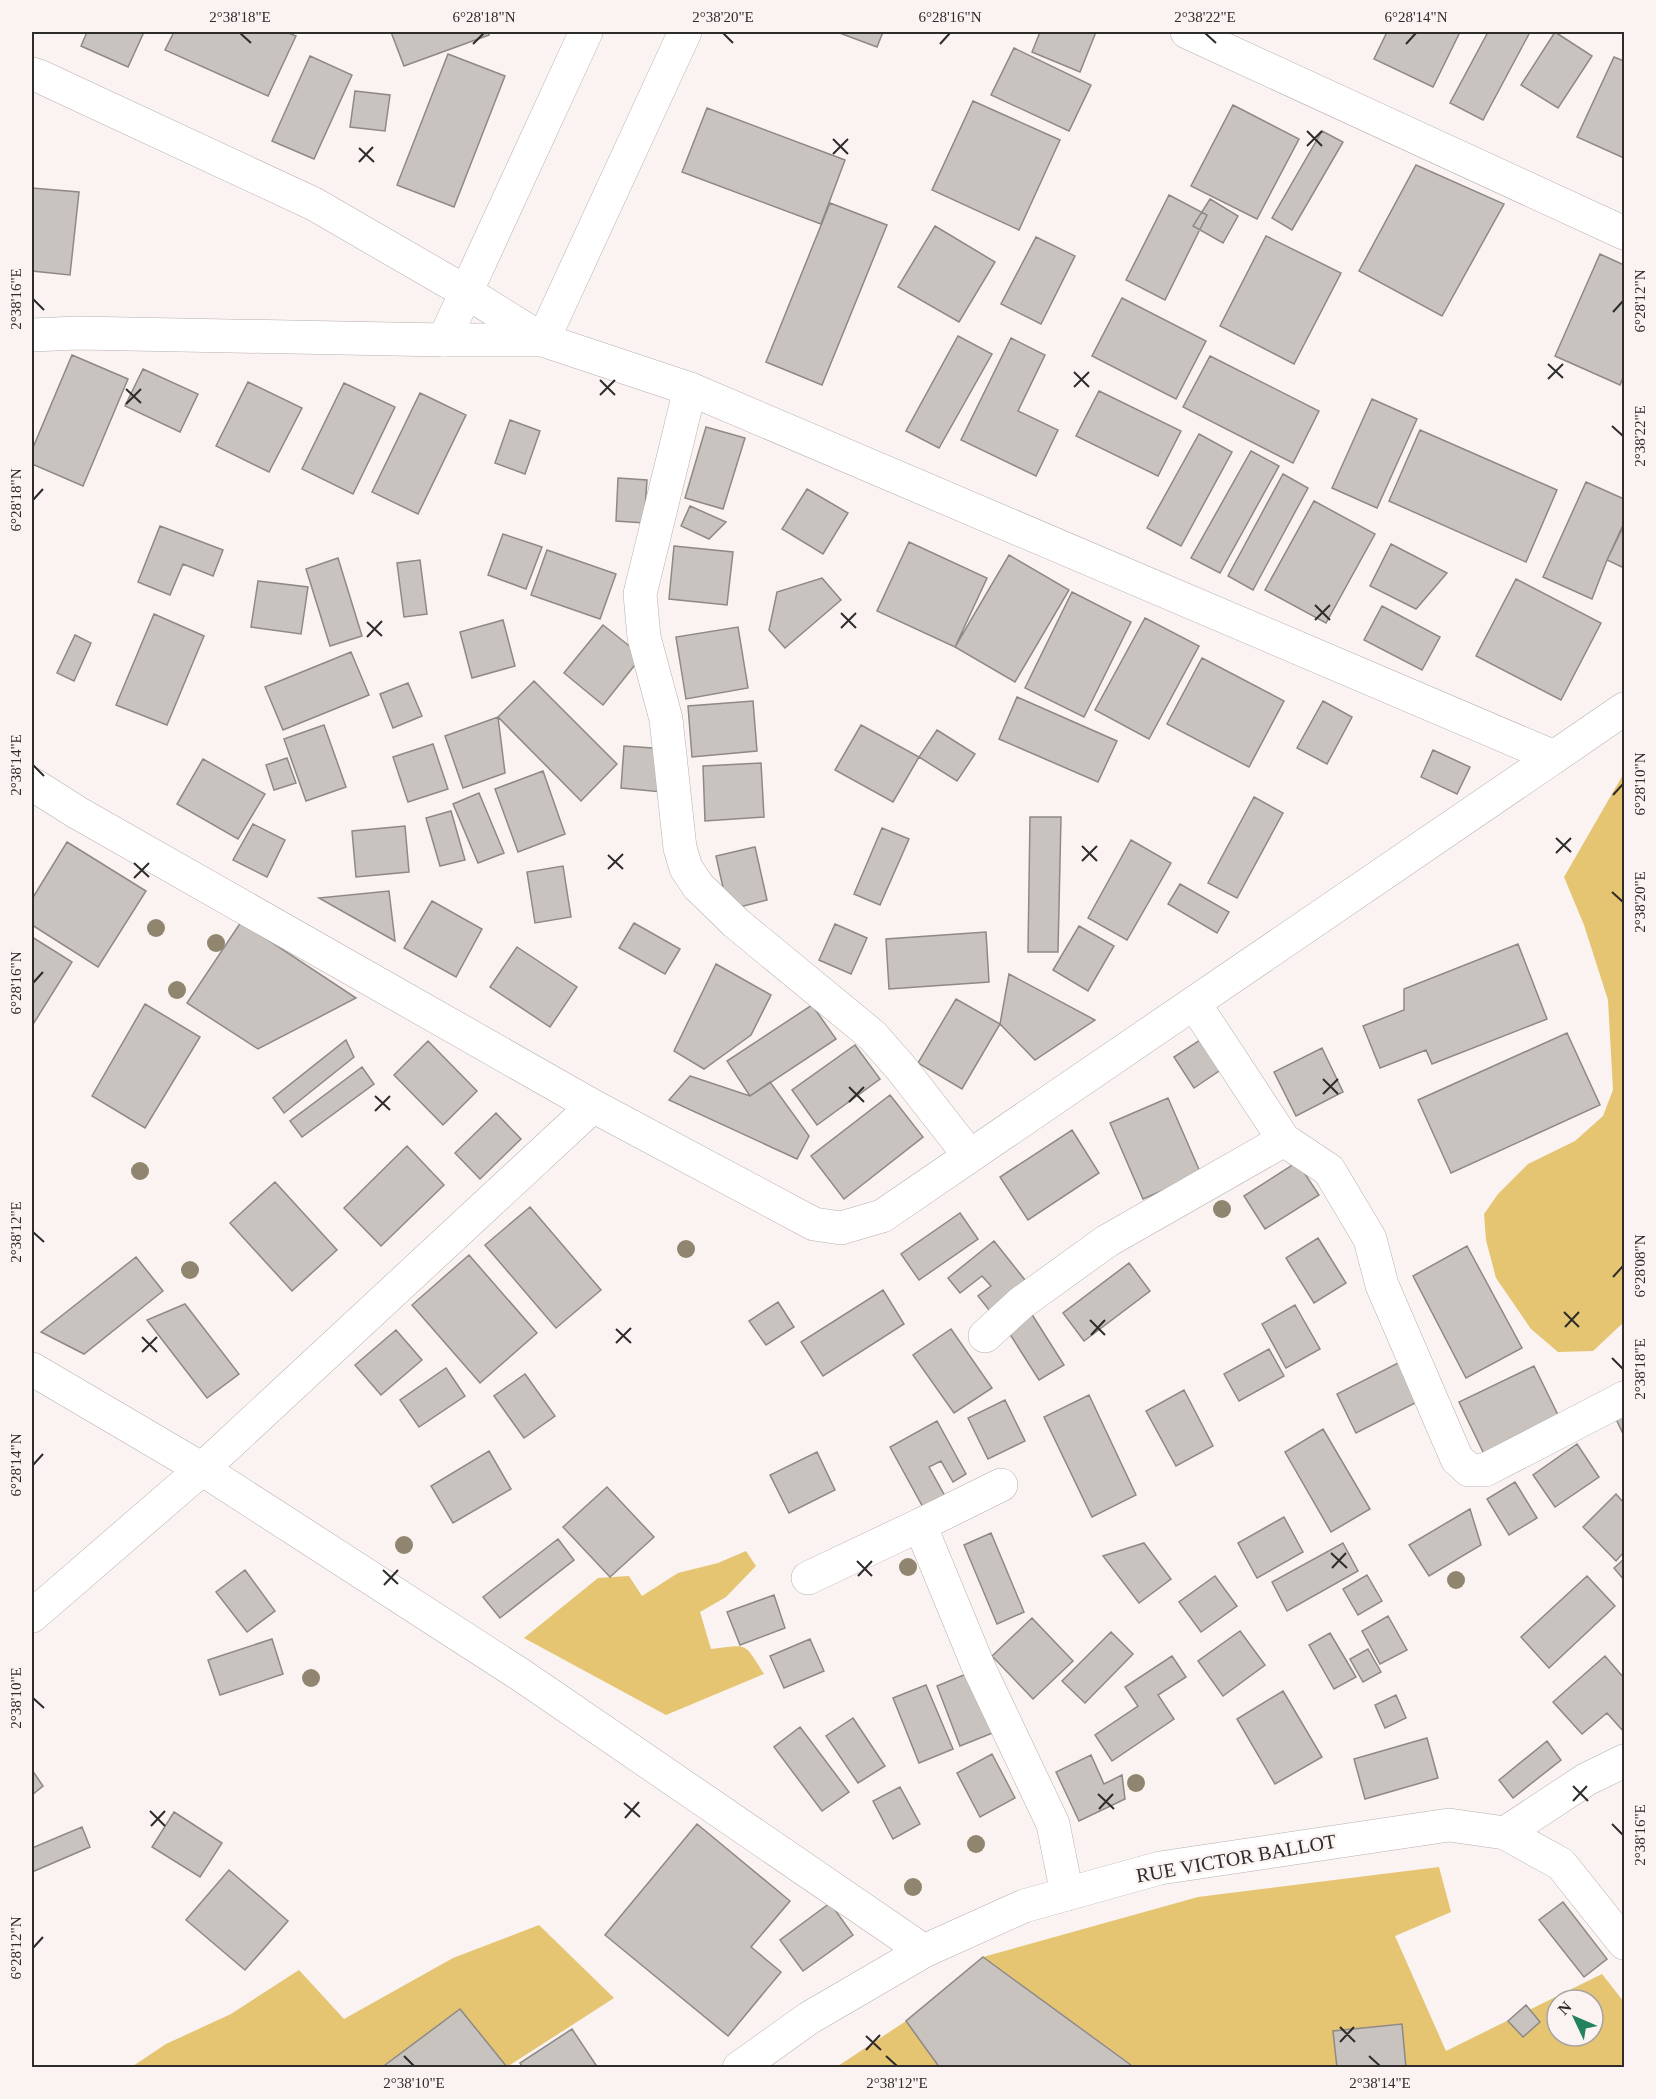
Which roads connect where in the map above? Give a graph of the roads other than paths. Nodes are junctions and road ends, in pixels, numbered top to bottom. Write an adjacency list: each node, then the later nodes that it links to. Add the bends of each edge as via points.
1 (586, 32): 6 (street)
2 (685, 32): 9 (street)
3 (1187, 32): 5 (street)
4 (32, 74): 6 (street, via 314,204)
5 (1624, 233)
6 (466, 292): 8 (street); 9 (street)
7 (32, 335): 8 (street)
8 (444, 340): 9 (street)
9 (543, 340): 10 (street)
10 (690, 389): 12 (street); 17 (street, via 640,594 644,637 666,718 686,868 698,886 736,923 872,1035)
11 (1624, 709): 12 (street)
12 (1554, 757): 14 (street)
13 (32, 784): 15 (street)
14 (1194, 1003): 16 (street); 17 (street)
15 (593, 1106): 17 (street, via 814,1224 841,1228 882,1216); 21 (street)
16 (1284, 1140): 18 (street, via 1107,1241 1021,1303); 20 (street, via 1329,1170 1370,1239 1382,1285 1447,1437 1457,1459 1469,1470 1485,1470)
17 (969, 1155)
18 (985, 1336)
19 (32, 1369): 21 (street)
20 (1624, 1398)
21 (202, 1469): 25 (street); 30 (street, via 521,1675)
22 (1001, 1485): 23 (street)
23 (920, 1525): 24 (street); 28 (street, via 984,1679 1053,1824)
24 (808, 1578)
25 (32, 1616)
26 (1624, 1761): 27 (street, via 1587,1779)
27 (1505, 1833): 28 (street, RUE VICTOR BALLOT, via 1437,1826 1160,1868); 29 (street, RUE VICTOR BALLOT, via 1561,1864)
28 (1066, 1894): 30 (street, RUE VICTOR BALLOT, via 1024,1906)
29 (1624, 1943)
30 (924, 1951): 31 (street, RUE VICTOR BALLOT, via 809,2018)
31 (739, 2067)

